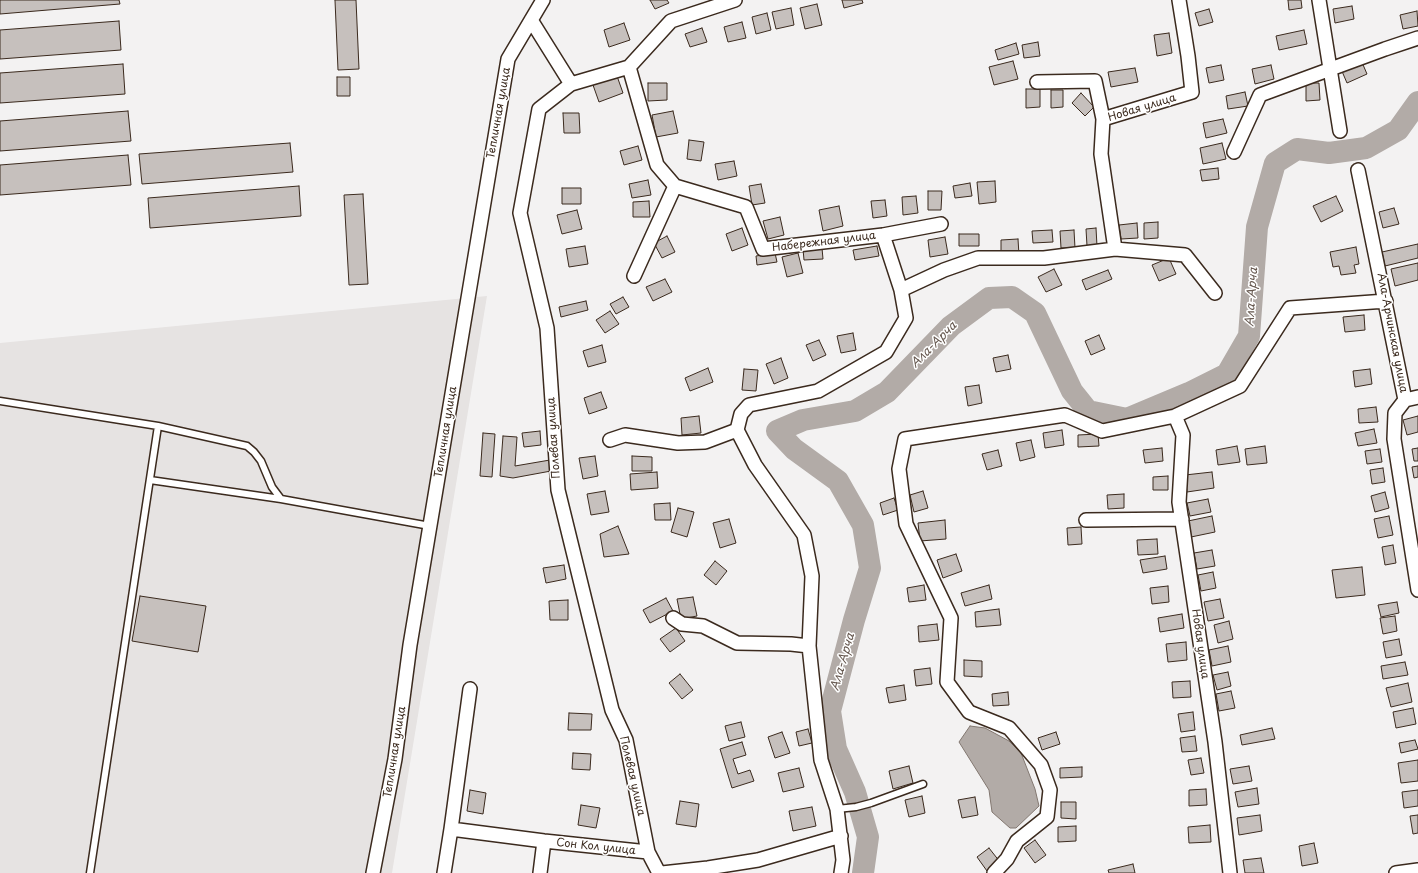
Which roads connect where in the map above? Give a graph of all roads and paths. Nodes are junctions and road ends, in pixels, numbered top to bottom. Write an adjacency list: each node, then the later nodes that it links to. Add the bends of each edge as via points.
1 (543, 0): 5 (street, Тепличная улица)
2 (735, 0): 7 (street, via 671,21)
3 (1179, 0): 11 (street, Новая улица, via 1192,92)
4 (1319, 0): 8 (street)
5 (531, 20): 10 (street); 34 (street, Тепличная улица, via 508,59)
6 (1418, 38): 8 (street)
7 (629, 67): 10 (street); 15 (street, via 657,165)
8 (1330, 70): 12 (street); 13 (street, via 1260,96)
9 (1037, 82): 11 (street, via 1095,80)
10 (571, 84): 44 (street, Полевая улица, via 539,109 520,213 547,328 558,490 612,710 626,740)
11 (1103, 119): 18 (street, Новая улица, via 1101,154)
12 (1340, 131)
13 (1234, 152)
14 (1358, 170): 22 (street, Ала-Арчинская улица)
15 (675, 186): 17 (street, Набережная улица, via 746,207 762,249); 19 (street)
16 (941, 224): 17 (street, Набережная улица)
17 (883, 235): 20 (street)
18 (1115, 249): 20 (street, via 1044,258 978,258); 21 (street, via 1185,255)
19 (634, 276)
20 (901, 290): 28 (street, via 906,318 886,352 818,391 750,406 741,414)
21 (1215, 293)
22 (1386, 301): 24 (street, Ала-Арчинская улица); 26 (street, via 1290,308 1240,386)
23 (1418, 397): 24 (street)
24 (1405, 400): 35 (street, Ала-Арчинская улица, via 1395,413 1394,439)
25 (0, 401): 27 (lane)
26 (1174, 416): 33 (street, Новая улица, via 1183,435 1179,502); 53 (street, via 1102,431 1065,415 905,439 899,469 906,524 951,618 947,682 969,712 1009,728 1041,765 1050,790 1047,817 1017,841 1007,859)
27 (158, 426): 30 (lane); 31 (lane, via 247,446 261,461 272,487)
28 (737, 430): 29 (street, via 706,442 678,443 625,435); 37 (street, via 755,465 804,535 812,576)
29 (610, 440)
30 (150, 480): 31 (lane); 46 (lane)
31 (281, 499): 34 (lane)
32 (1086, 520): 33 (street)
33 (1182, 520): 54 (street, Новая улица)
34 (430, 526): 47 (street, Тепличная улица, via 410,645 395,759)
35 (1418, 590)
36 (673, 618): 37 (street, via 682,624 703,626 737,643)
37 (809, 646): 40 (street, via 821,760)
38 (470, 689): 41 (street)
39 (923, 784): 40 (lane, via 871,803)
40 (837, 809): 42 (street)
41 (451, 829): 43 (street, Сон Кол улица); 48 (street)
42 (840, 836): 51 (street, via 758,860); 52 (street, via 843,860)
43 (544, 841): 44 (street, Сон Кол улица); 49 (street, Сон Кол улица)
44 (648, 852): 50 (street, Полевая улица)
45 (1418, 870): 55 (street)
46 (90, 873)
47 (373, 873)
48 (444, 873)
49 (540, 873)
50 (659, 873)
51 (662, 873)
52 (841, 873)
53 (994, 873)
54 (1230, 873)
55 (1396, 873)

